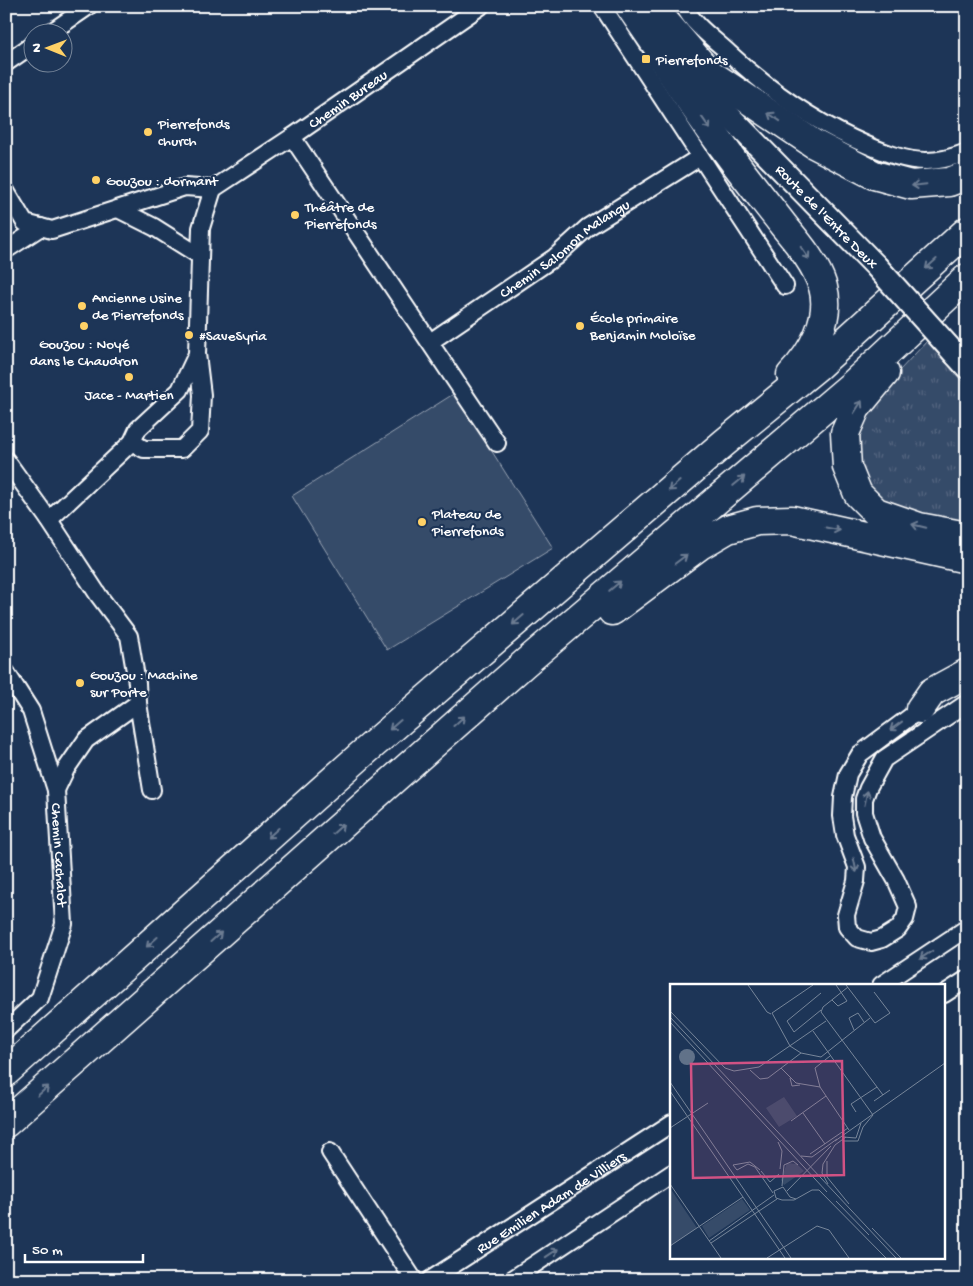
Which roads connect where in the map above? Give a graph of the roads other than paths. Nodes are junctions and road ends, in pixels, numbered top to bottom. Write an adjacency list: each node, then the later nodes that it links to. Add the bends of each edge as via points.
1 (89, 6): 8 (street)
2 (481, 6): 13 (street, Chemin Bureau)
3 (602, 6): 15 (street)
4 (626, 6): 10 (main road, Route de l'Entre Deux)
5 (646, 6): 12 (main road, Route de l'Entre Deux, via 646,12)
6 (655, 6): 16 (highway, one-way to 6, via 949,182 911,185 874,174 814,144 709,73)
7 (684, 6): 14 (street, via 700,26 756,78 837,133 891,156 917,160 954,157)
8 (66, 22)
9 (22, 52): 11 (street)
10 (659, 54): 12 (main road, Route de l'Entre Deux); 32 (highway, one-way to 32, via 724,148 798,243 814,266 823,287 825,312 817,338 798,368)
11 (6, 63)
12 (683, 69): 29 (main road, Route de l'Entre Deux, bridge, via 876,266)
13 (292, 137): 17 (street, Chemin Bureau); 27 (street)
14 (967, 152)
15 (700, 157): 25 (street); 27 (street, Chemin Salomon Malangu, via 588,227 555,257)
16 (967, 175)
17 (213, 189): 19 (street, via 185,187); 23 (street, via 201,228)
18 (6, 191): 20 (street, via 26,223)
19 (118, 209): 20 (street, via 52,230); 23 (street)
20 (40, 227): 22 (street)
21 (967, 231): 32 (highway, one-way to 32, via 818,366)
22 (6, 250)
23 (200, 256): 28 (street)
24 (967, 278): 36 (highway, one-way to 24, via 852,385)
25 (785, 286)
26 (967, 296): 35 (highway, one-way to 26, via 920,527 876,512 858,494 847,467 845,433 856,408 886,372)
27 (430, 342): 31 (street)
28 (197, 354): 30 (street, via 180,390 138,429); 30 (street, via 202,395 200,431 182,449 144,449)
29 (961, 361)
30 (132, 442): 34 (street)
31 (497, 443)
32 (724, 443): 50 (highway, one-way to 50, via 361,754)
33 (6, 460): 34 (street)
34 (49, 520): 40 (street, via 129,636)
35 (963, 553): 36 (highway, one-way to 35, via 593,626 698,546 728,529 757,521 792,520)
36 (525, 663): 51 (highway, one-way to 36)
37 (6, 672): 43 (street, Chemin Cachalot, via 31,711)
38 (967, 673): 42 (highway, via 932,692)
39 (967, 682): 42 (street, via 942,693)
40 (138, 703): 43 (street, via 86,740); 44 (street)
41 (967, 703): 42 (street, one-way to 41, via 860,754 848,774 843,797 845,835 857,867 846,916 847,927 857,938 871,942 882,940 898,929 908,907 872,838 864,814 868,788 884,758)
42 (920, 709)
43 (56, 790): 49 (street, Chemin Cachalot, via 64,924 40,998)
44 (152, 790)
45 (967, 928): 47 (street, one-way to 47)
46 (967, 979): 48 (street)
47 (883, 984)
48 (946, 993)
49 (6, 1030)
50 (6, 1072)
51 (6, 1123)
52 (670, 1124): 56 (street, Rue Emilien Adam de Villiers)
53 (330, 1152): 55 (street)
54 (670, 1174): 57 (street, one-way to 54)
55 (414, 1280)
56 (430, 1280)
57 (511, 1280)

